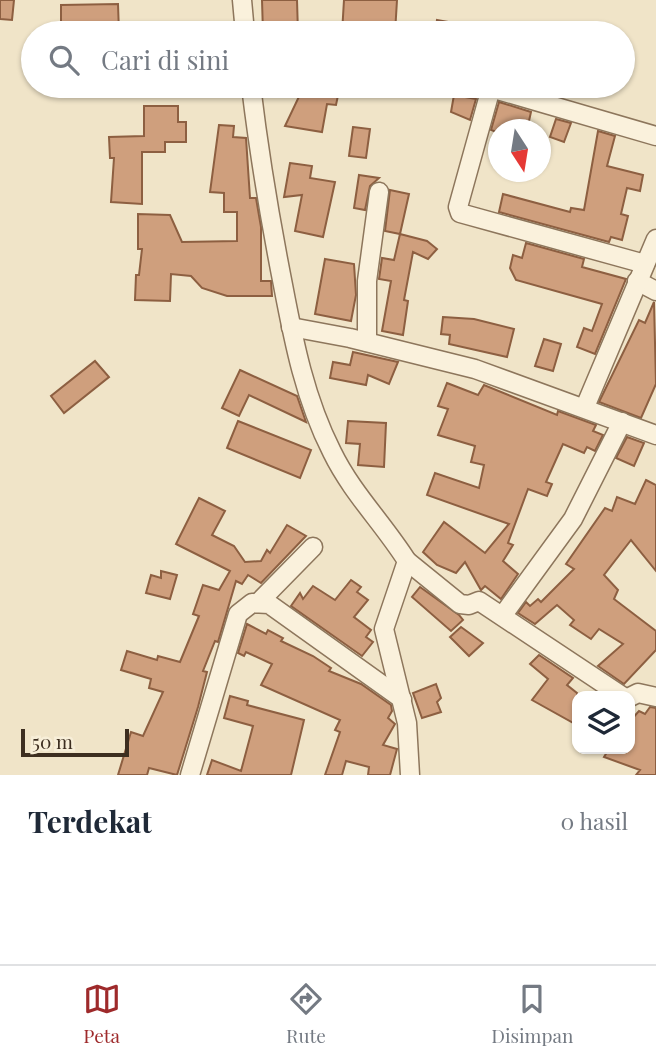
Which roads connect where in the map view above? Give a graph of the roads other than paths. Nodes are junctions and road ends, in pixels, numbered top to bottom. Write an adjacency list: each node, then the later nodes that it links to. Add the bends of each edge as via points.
1 (242, 0): 2 (street)
2 (244, 21)
3 (253, 98): 12 (street)
4 (484, 98): 9 (street, via 460,213)
5 (525, 98): 6 (street)
6 (656, 136)
7 (379, 192): 13 (street, via 367,281)
8 (656, 239): 9 (street)
9 (645, 264): 10 (street)
10 (637, 282): 11 (street); 14 (street)
11 (656, 291)
12 (291, 327): 13 (street); 18 (street, via 306,387 331,452)
13 (367, 342): 14 (street, via 475,369)
14 (585, 407): 15 (street)
15 (622, 422): 16 (street); 20 (street, via 573,519)
16 (656, 435)
17 (313, 547): 19 (street)
18 (407, 561): 20 (street, via 460,604 479,601); 24 (street, via 384,629)
19 (260, 601): 24 (street); 25 (street, via 238,614)
20 (503, 615): 21 (street)
21 (615, 691)
22 (635, 694): 23 (street)
23 (656, 697)
24 (402, 699): 26 (street, via 411,749)
25 (190, 775)
26 (410, 775)

